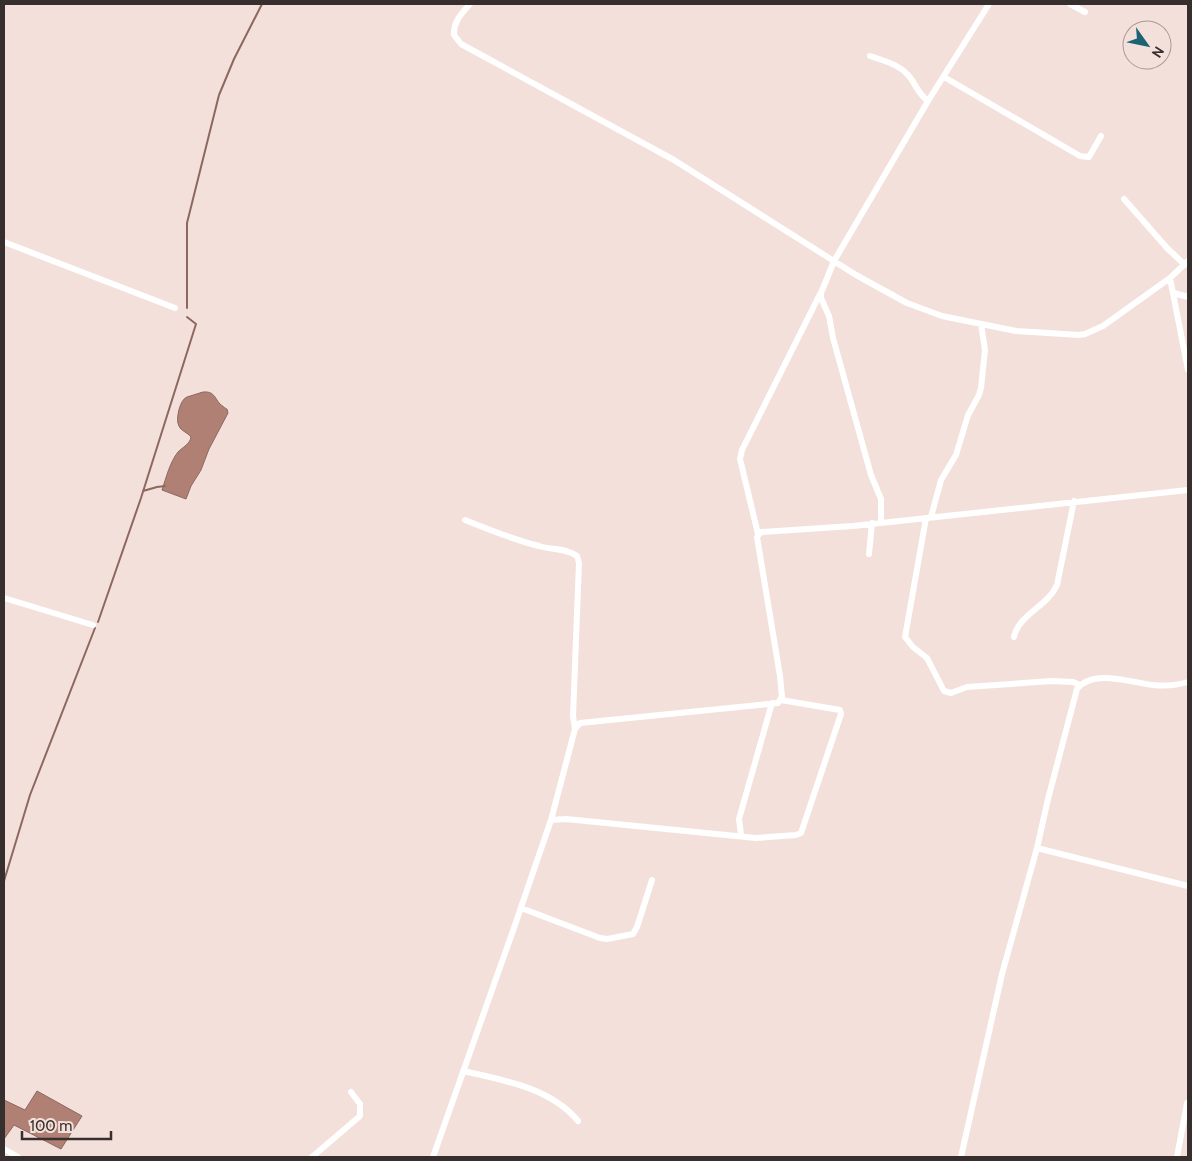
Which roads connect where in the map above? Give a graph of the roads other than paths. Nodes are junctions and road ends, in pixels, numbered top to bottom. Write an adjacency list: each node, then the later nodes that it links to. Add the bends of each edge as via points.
1 (470, 4): 11 (street, via 454,26 454,35 461,44 674,160)
2 (990, 4): 6 (street)
3 (1070, 4): 4 (street)
4 (1085, 12)
5 (870, 56): 7 (street, via 905,71)
6 (944, 77): 7 (street); 8 (street, via 1080,156 1089,157)
7 (928, 101): 11 (street)
8 (1101, 136)
9 (1124, 199): 12 (street, via 1167,248)
10 (4, 242): 17 (street)
11 (834, 261): 14 (street); 18 (street, via 907,303 942,316)
12 (1186, 263): 13 (street)
13 (1170, 278): 15 (street); 18 (street, via 1103,326 1079,335 1016,331)
14 (821, 293): 24 (street, via 870,475 881,499); 26 (street, via 742,450 740,459)
15 (1174, 293): 16 (street); 19 (street)
16 (1188, 298)
17 (175, 308)
18 (981, 324): 22 (street, via 985,350 981,388 968,415 956,455 938,487)
19 (1188, 370)
20 (1188, 490): 21 (street)
21 (1074, 501): 22 (street); 30 (street, via 1054,593 1021,623)
22 (929, 517): 24 (street); 32 (street, via 905,637 927,658 944,691 951,693 967,687 1052,681)
23 (465, 520): 35 (street, via 494,532 577,556)
24 (881, 522): 25 (street)
25 (872, 523): 26 (street); 27 (street)
26 (758, 534): 33 (street)
27 (869, 554)
28 (4, 598): 29 (street)
29 (93, 625)
30 (1014, 637)
31 (1188, 682): 32 (street, via 1153,685 1109,678 1094,679)
32 (1080, 685): 38 (street)
33 (781, 700): 34 (street); 37 (street, via 840,710 838,723 801,833 756,838)
34 (772, 703): 35 (street, via 580,723); 37 (street, via 740,819)
35 (575, 729): 36 (street)
36 (551, 820): 37 (street); 41 (street)
37 (740, 835)
38 (1037, 848): 40 (street); 50 (street, via 1002,974)
39 (652, 880): 41 (street, via 633,934 600,938)
40 (1188, 886)
41 (521, 908): 42 (street)
42 (463, 1071): 45 (street, via 537,1091 564,1107); 49 (street)
43 (351, 1092): 48 (street, via 360,1104 360,1116)
44 (1187, 1103): 51 (street)
45 (578, 1121)
46 (4, 1149): 47 (street)
47 (18, 1157)
48 (312, 1157)
49 (432, 1157)
50 (961, 1157)
51 (1177, 1157)

